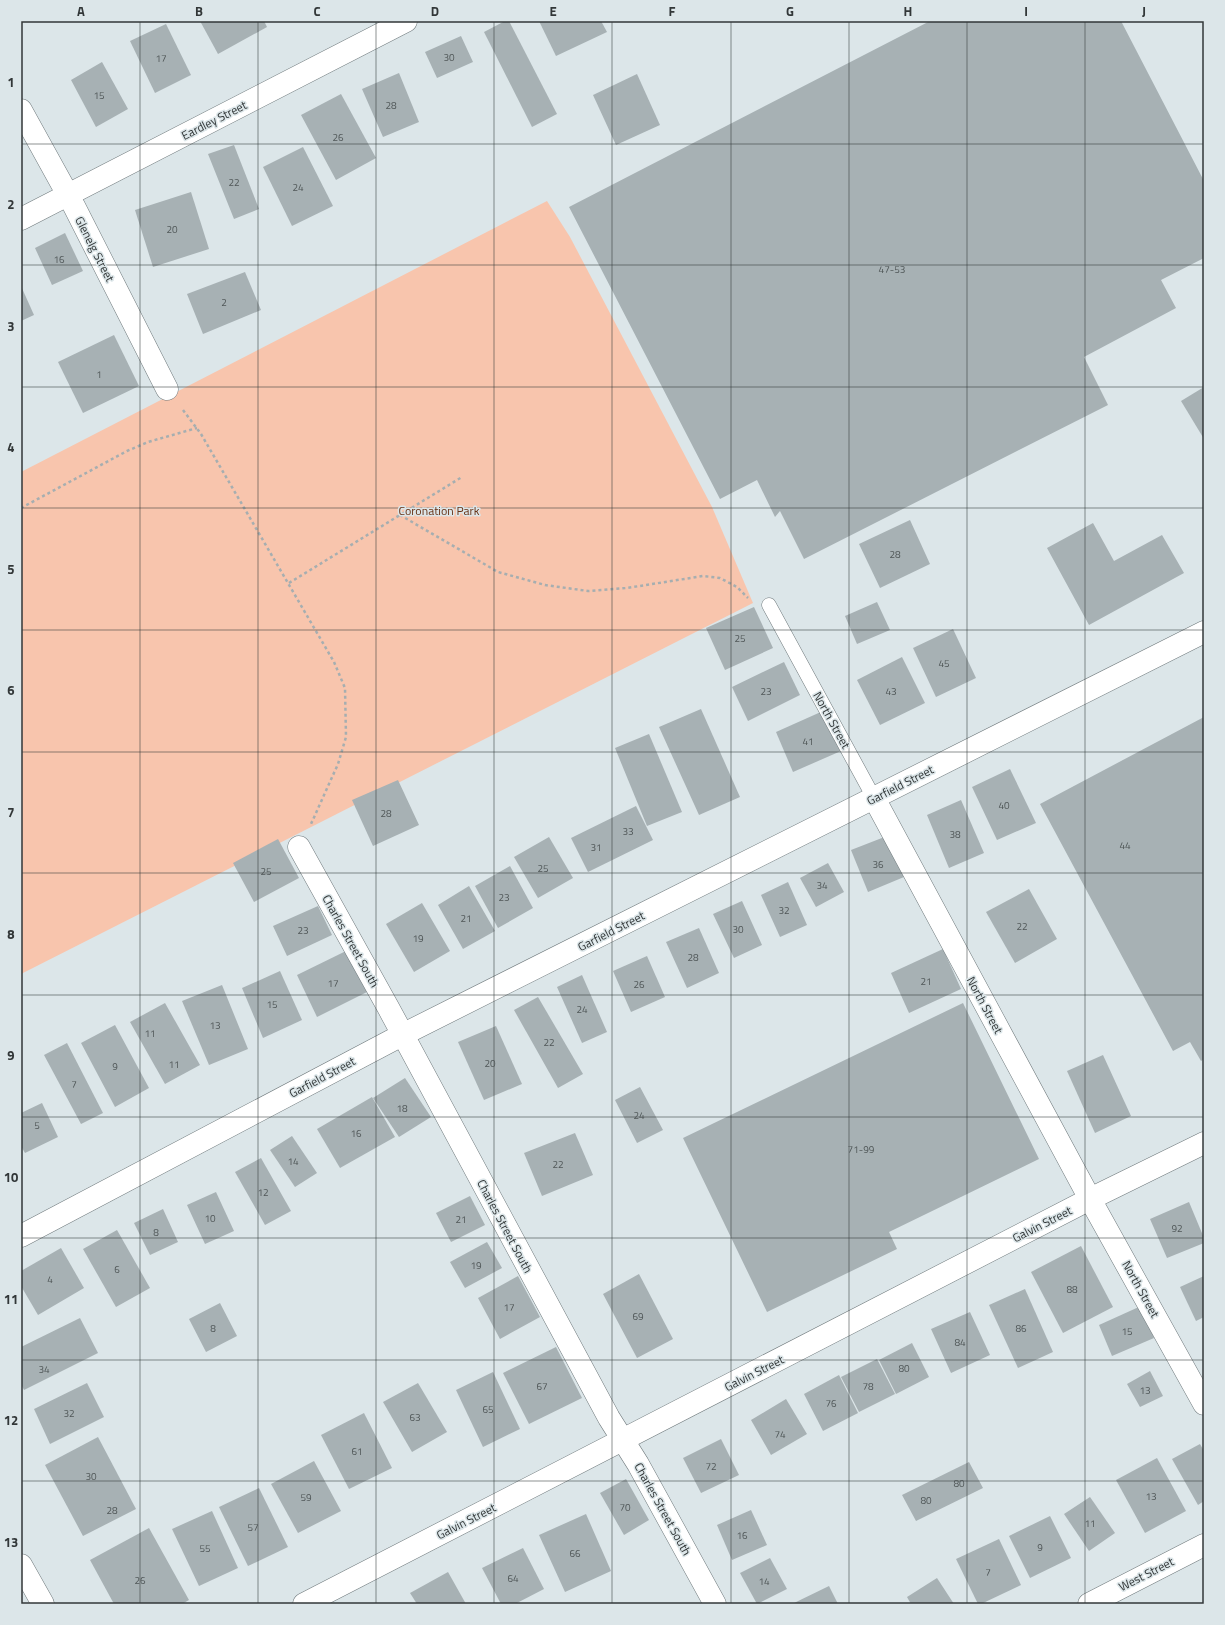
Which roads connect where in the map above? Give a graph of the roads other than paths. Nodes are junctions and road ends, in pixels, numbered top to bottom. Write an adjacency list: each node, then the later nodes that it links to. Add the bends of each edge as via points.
1 (406, 21): 3 (street, Eardley Street)
2 (21, 110): 3 (street, Glenelg Street)
3 (67, 195): 4 (street, Eardley Street); 5 (street, Glenelg Street)
4 (21, 218)
5 (167, 389)
6 (769, 605): 8 (lane, North Street)
7 (1204, 632): 8 (street, Garfield Street)
8 (874, 798): 10 (street, Garfield Street); 12 (street, North Street)
9 (299, 847): 10 (street, Charles Street South)
10 (402, 1035): 13 (street, Garfield Street); 15 (street, Charles Street South, via 609,1418)
11 (1204, 1143): 12 (street, Galvin Street)
12 (1090, 1199): 14 (street, North Street); 15 (street, Galvin Street)
13 (21, 1236)
14 (1204, 1404)
15 (624, 1440): 19 (street, Galvin Street); 20 (street, Charles Street South)
16 (1204, 1545): 21 (street, West Street)
17 (21, 1565): 18 (street)
18 (43, 1604)
19 (304, 1604)
20 (715, 1604)
21 (1089, 1604)

